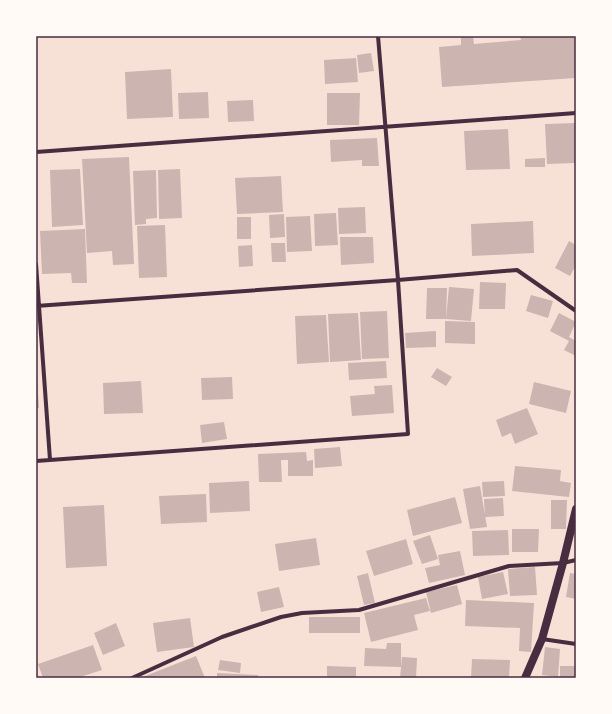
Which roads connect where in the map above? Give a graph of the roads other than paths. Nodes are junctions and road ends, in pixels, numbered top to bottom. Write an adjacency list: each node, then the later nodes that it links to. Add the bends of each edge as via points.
1 (378, 36): 3 (street)
2 (576, 113): 3 (street)
3 (384, 127): 4 (street); 6 (street)
4 (36, 152)
5 (36, 264): 7 (street)
6 (398, 280): 7 (street); 8 (street, via 517,270); 9 (street, via 408,434)
7 (38, 306): 9 (street)
8 (576, 311)
9 (50, 460): 10 (street)
10 (36, 461)
11 (576, 509): 13 (main road)
12 (576, 560): 13 (street)
13 (563, 563): 14 (main road); 16 (street, via 509,566 359,610 302,613 281,617 222,637)
14 (542, 639): 15 (street); 17 (main road)
15 (576, 644)
16 (132, 678)
17 (526, 678)

